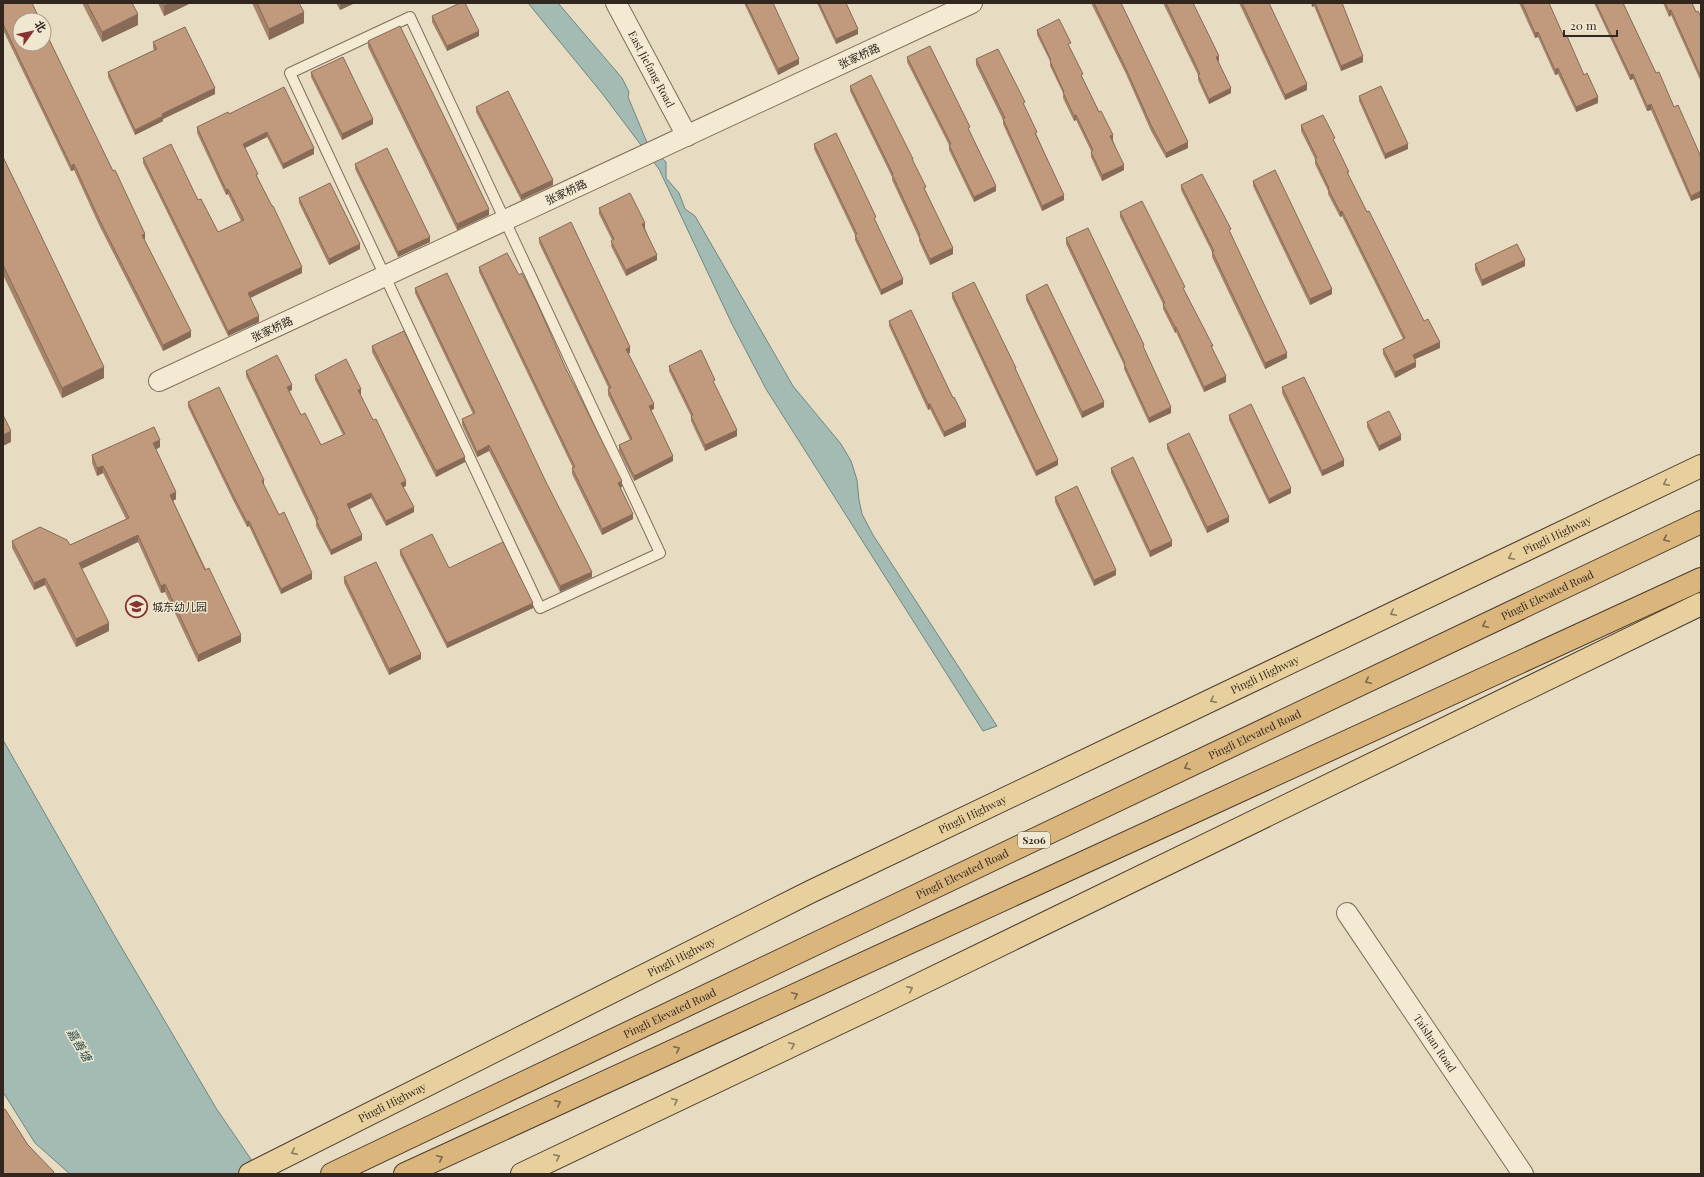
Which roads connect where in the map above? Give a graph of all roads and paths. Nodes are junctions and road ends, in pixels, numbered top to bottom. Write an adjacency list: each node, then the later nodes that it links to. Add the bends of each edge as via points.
1 (616, 3): 3 (street, East Jiefang Road)
2 (972, 3): 3 (street, 张家桥路)
3 (687, 136): 4 (street, 张家桥路)
4 (505, 220): 5 (street, 张家桥路); 5 (lane, via 410,17 290,73); 5 (lane, via 660,553 540,608)
5 (385, 276): 6 (street, 张家桥路)
6 (159, 381)
7 (1701, 466): 12 (main road, Pingli Highway, one-way to 12, via 810,892)
8 (1701, 522): 13 (highway, Pingli Elevated Road / S206, one-way to 13)
9 (1701, 579): 14 (highway, one-way to 9)
10 (1701, 604): 15 (main road, one-way to 10, via 875,1006)
11 (1347, 913): 16 (street, Taishan Road)
12 (250, 1174)
13 (332, 1174)
14 (405, 1174)
15 (522, 1174)
16 (1523, 1174)

